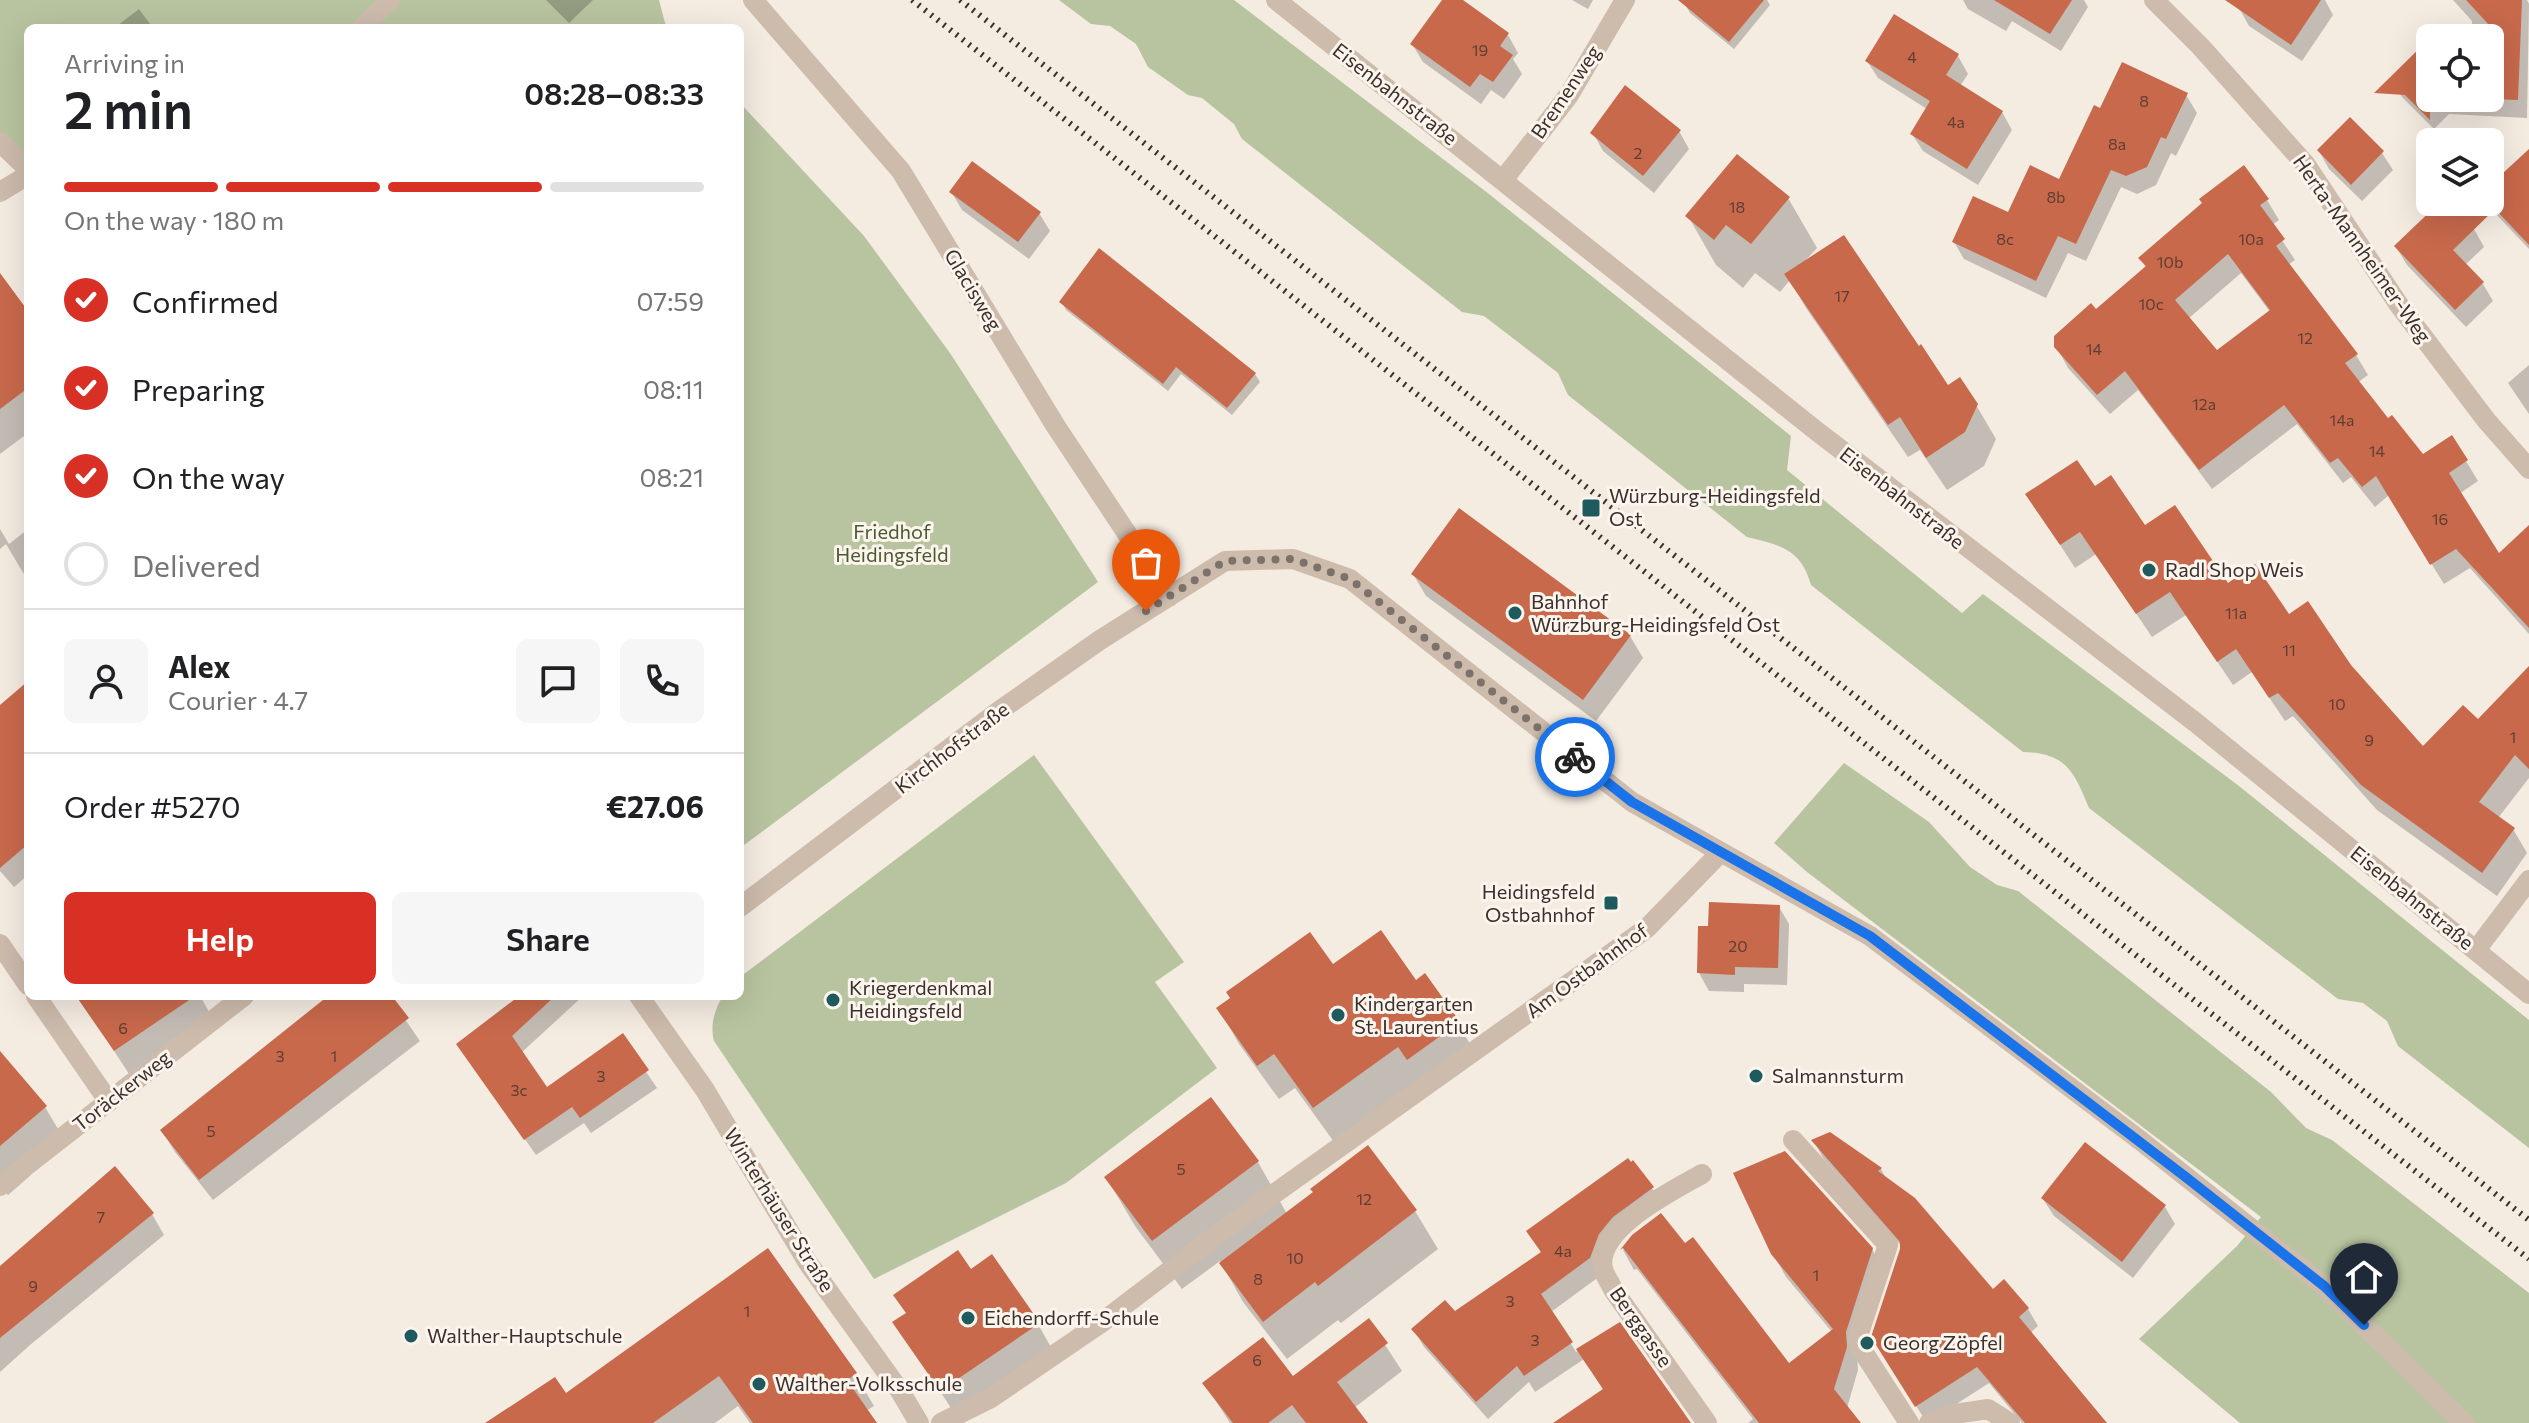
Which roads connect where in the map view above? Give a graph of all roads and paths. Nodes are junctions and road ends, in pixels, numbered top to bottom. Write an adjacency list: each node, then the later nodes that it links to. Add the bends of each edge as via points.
1 (390, 0): 6 (street)
2 (753, 0): 13 (street, Glacisweg, via 901,171 1055,425)
3 (1276, 0): 10 (street, Eisenbahnstraße)
4 (1625, 0): 10 (street, Bremenweg, via 1569,95)
5 (2154, 0): 12 (street, Herta-Mannheimer-Weg, via 2306,165 2399,305)
6 (366, 24)
7 (0, 142): 8 (street)
8 (24, 168)
9 (24, 175): 11 (street)
10 (1503, 180): 18 (street, Eisenbahnstraße, via 1826,439 2195,722)
11 (0, 192)
12 (2529, 469)
13 (1169, 597): 14 (street, via 1225,561 1293,559 1350,579 1632,802); 16 (street, Kirchhofstraße, via 999,711)
14 (1721, 852): 29 (street, Am Ostbahnhof, via 1647,928 1101,1323 991,1398); 34 (street, via 1870,936 2141,1141 2324,1286)
15 (2529, 880): 18 (street)
16 (744, 904)
17 (0, 944): 19 (street)
18 (2476, 950): 20 (street, Eisenbahnstraße)
19 (24, 979)
20 (2529, 994)
21 (39, 1000): 24 (street)
22 (239, 1000): 24 (street, Toräckerweg)
23 (642, 1000): 28 (street, Winterhäuser Straße, via 705,1090 808,1263)
24 (109, 1102): 27 (street, Toräckerweg)
25 (1793, 1140): 31 (street, via 1888,1245 1858,1336)
26 (1702, 1174): 30 (street, Berggasse, via 1647,1206 1613,1236 1602,1267)
27 (0, 1186)
28 (919, 1423)
29 (941, 1423)
30 (1707, 1423)
31 (1909, 1423)
32 (1929, 1423): 33 (street, via 1988,1409)
33 (2010, 1423)
34 (2464, 1423)

